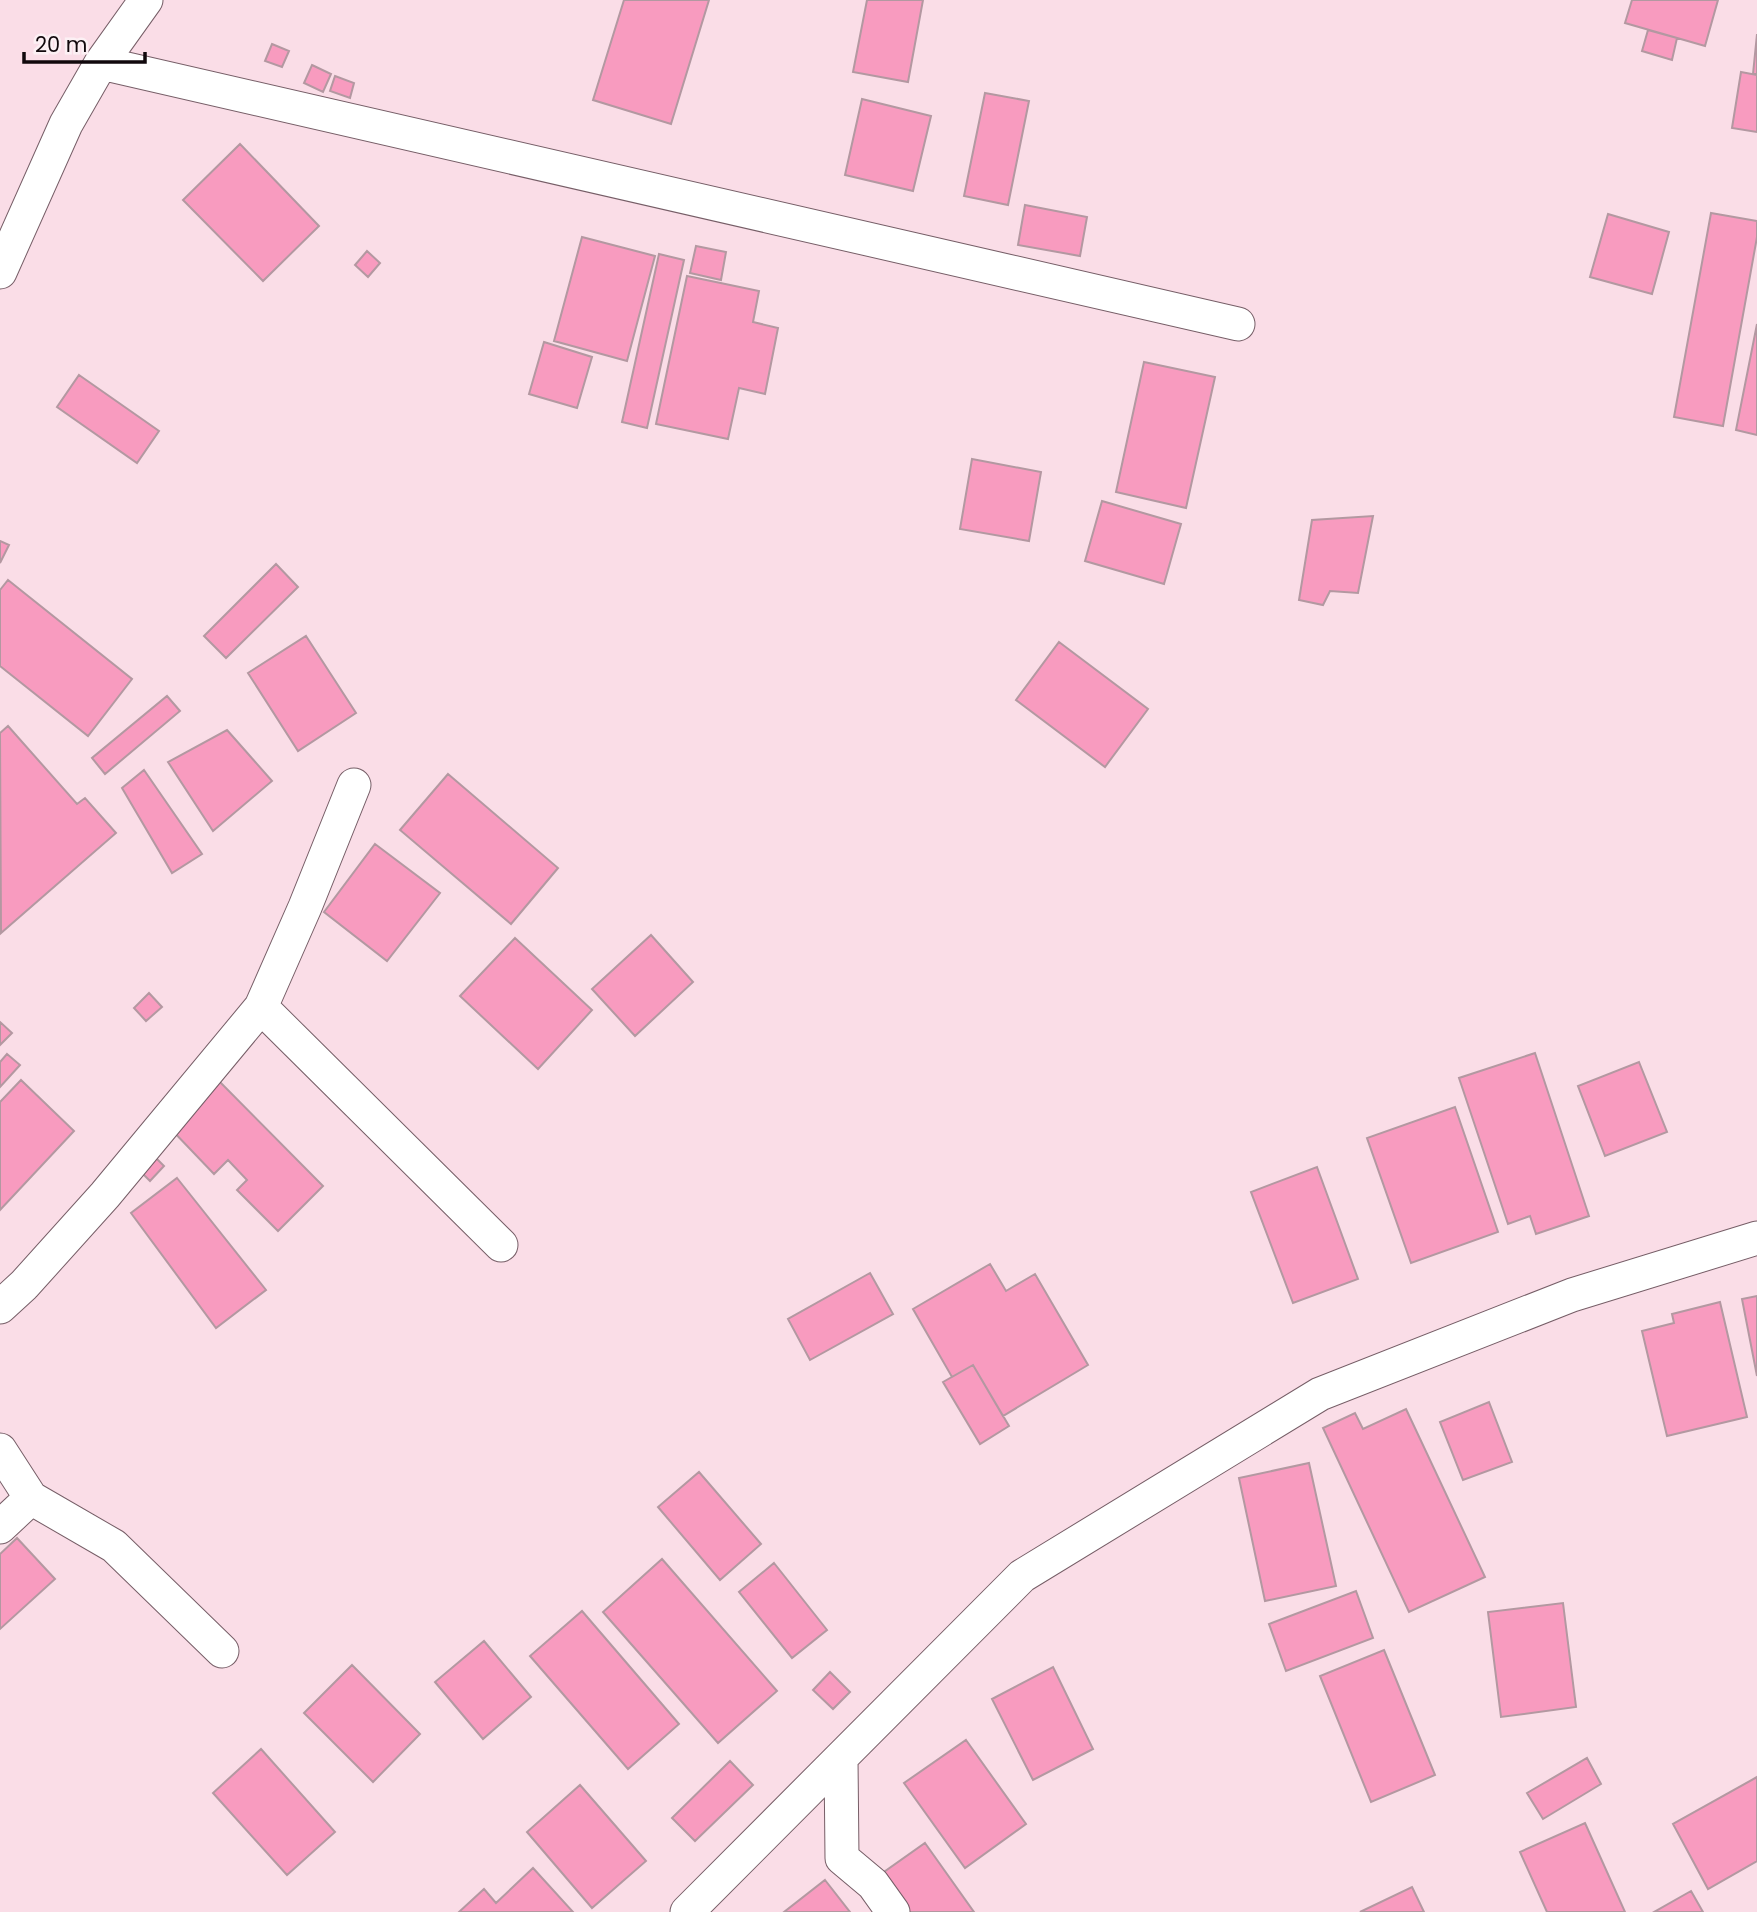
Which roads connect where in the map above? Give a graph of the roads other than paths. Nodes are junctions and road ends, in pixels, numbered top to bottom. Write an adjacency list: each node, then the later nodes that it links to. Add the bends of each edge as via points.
1 (146, 0): 2 (street)
2 (101, 63): 3 (street, via 66,124); 4 (street)
3 (0, 272)
4 (1238, 324)
5 (354, 785): 6 (street)
6 (261, 1007): 8 (street); 9 (street, via 105,1195)
7 (1757, 1238): 14 (street, via 1572,1294 1320,1394 1022,1576)
8 (501, 1245)
9 (0, 1307)
10 (0, 1450): 11 (street)
11 (31, 1498): 12 (street); 13 (street, via 114,1546)
12 (0, 1527)
13 (222, 1651)
14 (841, 1759): 15 (street); 16 (street, via 842,1858 873,1884)
15 (687, 1912)
16 (893, 1912)

